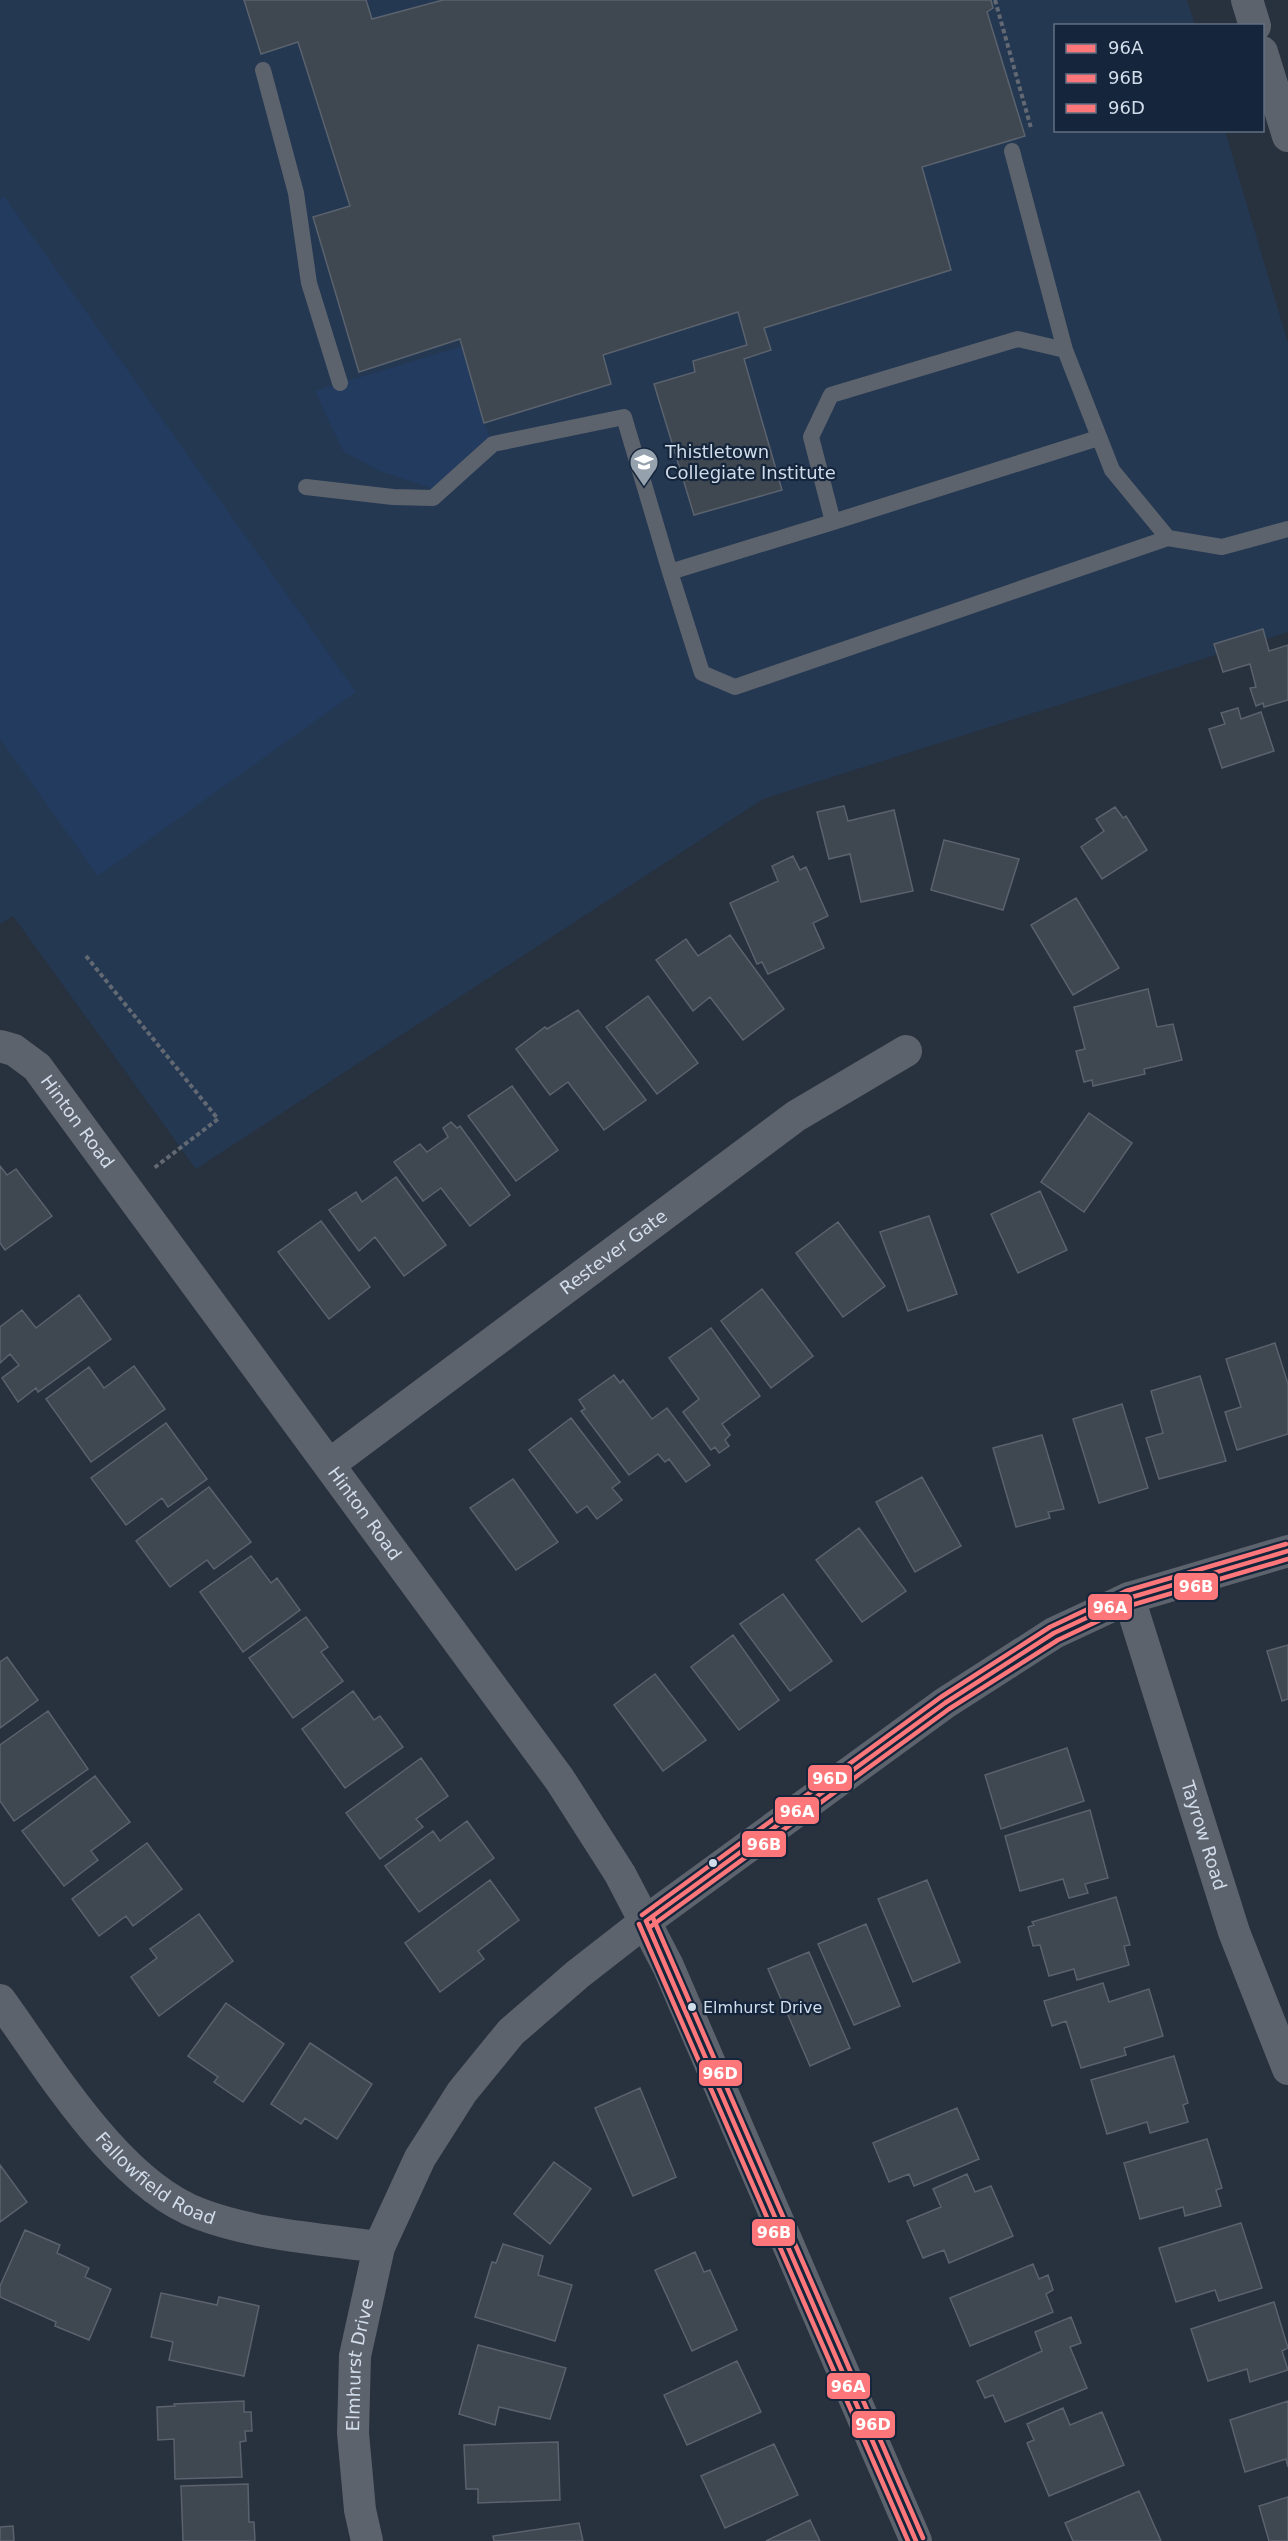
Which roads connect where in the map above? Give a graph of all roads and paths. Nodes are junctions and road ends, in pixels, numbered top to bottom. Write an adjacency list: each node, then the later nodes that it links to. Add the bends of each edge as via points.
1 (995, 0): 7 (path, via 1035,142)
2 (1247, 0): 3 (street)
3 (1254, 24)
4 (1264, 55): 6 (street)
5 (263, 70): 9 (lane, via 296,193 309,283)
6 (1288, 136)
7 (1012, 151): 8 (lane)
8 (1065, 350): 10 (lane); 12 (lane, via 1018,339 831,395 811,437)
9 (340, 383)
10 (1098, 438): 12 (lane); 14 (lane, via 1112,470)
11 (306, 486): 15 (lane, via 433,498 493,444 624,417)
12 (832, 522): 15 (lane)
13 (1288, 529): 14 (lane, via 1222,547)
14 (1168, 538): 15 (lane, via 735,687 702,673)
15 (670, 572)
16 (86, 956): 19 (path, via 218,1119)
17 (0, 1046): 19 (street, Hinton Road, via 14,1050 37,1067)
18 (906, 1051): 20 (street, Restever Gate, via 796,1116)
19 (127, 1188): 20 (street, Hinton Road)
20 (330, 1464): 23 (street, Hinton Road, via 560,1780)
21 (1288, 1551): 22 (street, Elmhurst Drive)
22 (1129, 1598): 23 (street, Elmhurst Drive, via 1054,1633 945,1703); 25 (street, Tayrow Road, via 1234,1932)
23 (646, 1921): 26 (street, Elmhurst Drive, via 511,2032 462,2092 420,2158); 28 (street, Hinton Road)
24 (0, 2000): 26 (street, Fallowfield Road, via 81,2111 157,2192 199,2214 250,2227)
25 (1288, 2069)
26 (379, 2247): 27 (street, Elmhurst Drive, via 355,2356 353,2433)
27 (367, 2541)
28 (916, 2541)

